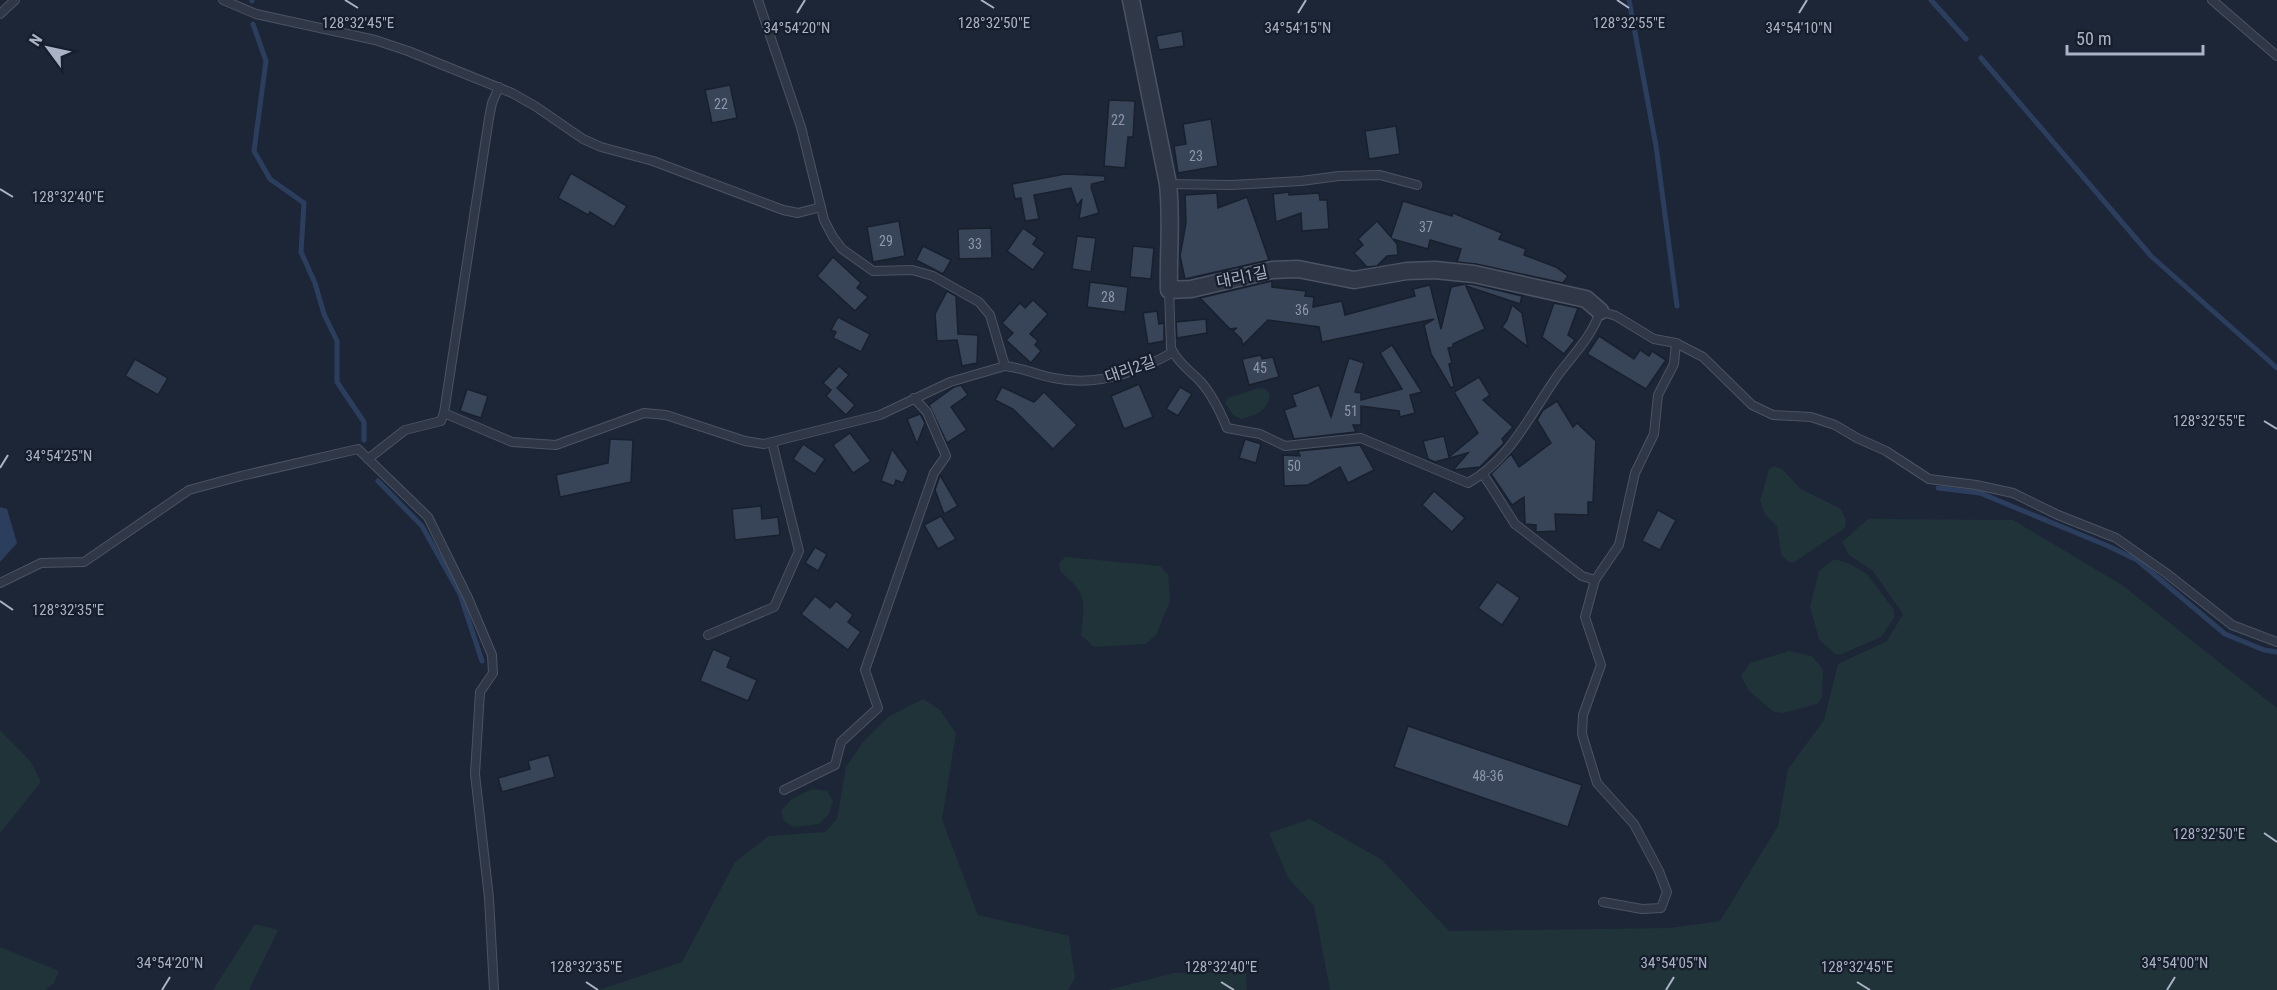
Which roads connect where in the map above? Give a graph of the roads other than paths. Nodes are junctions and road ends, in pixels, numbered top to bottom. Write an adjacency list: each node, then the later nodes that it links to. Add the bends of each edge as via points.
1 (15, 0): 6 (lane)
2 (224, 0): 8 (lane, via 256,14 375,40)
3 (758, 0): 11 (lane, via 801,127)
4 (1131, 0): 9 (street)
5 (2212, 0): 7 (lane)
6 (0, 14)
7 (2277, 56)
8 (499, 87): 11 (lane, via 601,147 653,161 783,210 798,213); 18 (lane, via 489,118)
9 (1168, 184): 10 (lane, via 1231,185 1380,175); 12 (street)
10 (1417, 185)
11 (822, 207): 16 (lane, via 824,220 842,249 873,271 912,270 933,276 979,302 990,315)
12 (1169, 290): 13 (street, 대리1길, via 1191,289 1272,270 1298,269 1354,280 1435,270 1474,274 1586,299); 15 (lane)
13 (1600, 311): 14 (lane, via 1654,339); 21 (lane, via 1596,327 1520,435)
14 (1676, 344): 22 (lane, via 1674,364 1658,395 1654,434 1635,473 1619,545); 25 (lane, via 1703,357 1752,405 1773,415 1811,417 1835,425 1929,479 2013,493 2116,538 2232,625)
15 (1173, 352): 16 (lane, 대리2길, via 1137,370 1087,381); 21 (lane, 대리2길, via 1216,403 1227,428 1260,434 1285,447 1361,438 1468,483)
16 (1005, 366): 17 (lane, via 950,382)
17 (914, 398): 19 (lane, via 880,416); 26 (lane, via 927,412 946,456 934,473 865,670 878,708 841,742 835,765)
18 (444, 414): 19 (lane, via 512,442 556,445 644,413 666,415 745,441); 20 (lane, via 441,421 405,430)
19 (772, 442): 24 (lane, via 799,551 774,607)
20 (368, 459): 23 (lane, via 358,449 189,490 84,562 41,563); 28 (lane, via 428,517 492,655 493,673 480,692 475,774 489,898)
21 (1483, 474): 22 (lane, via 1515,524 1582,576)
22 (1595, 580): 27 (lane, via 1585,617 1601,665 1583,715 1582,734 1597,783 1634,824 1667,892 1661,908)
23 (0, 583)
24 (708, 635)
25 (2277, 642)
26 (783, 790)
27 (1603, 903)
28 (494, 990)

